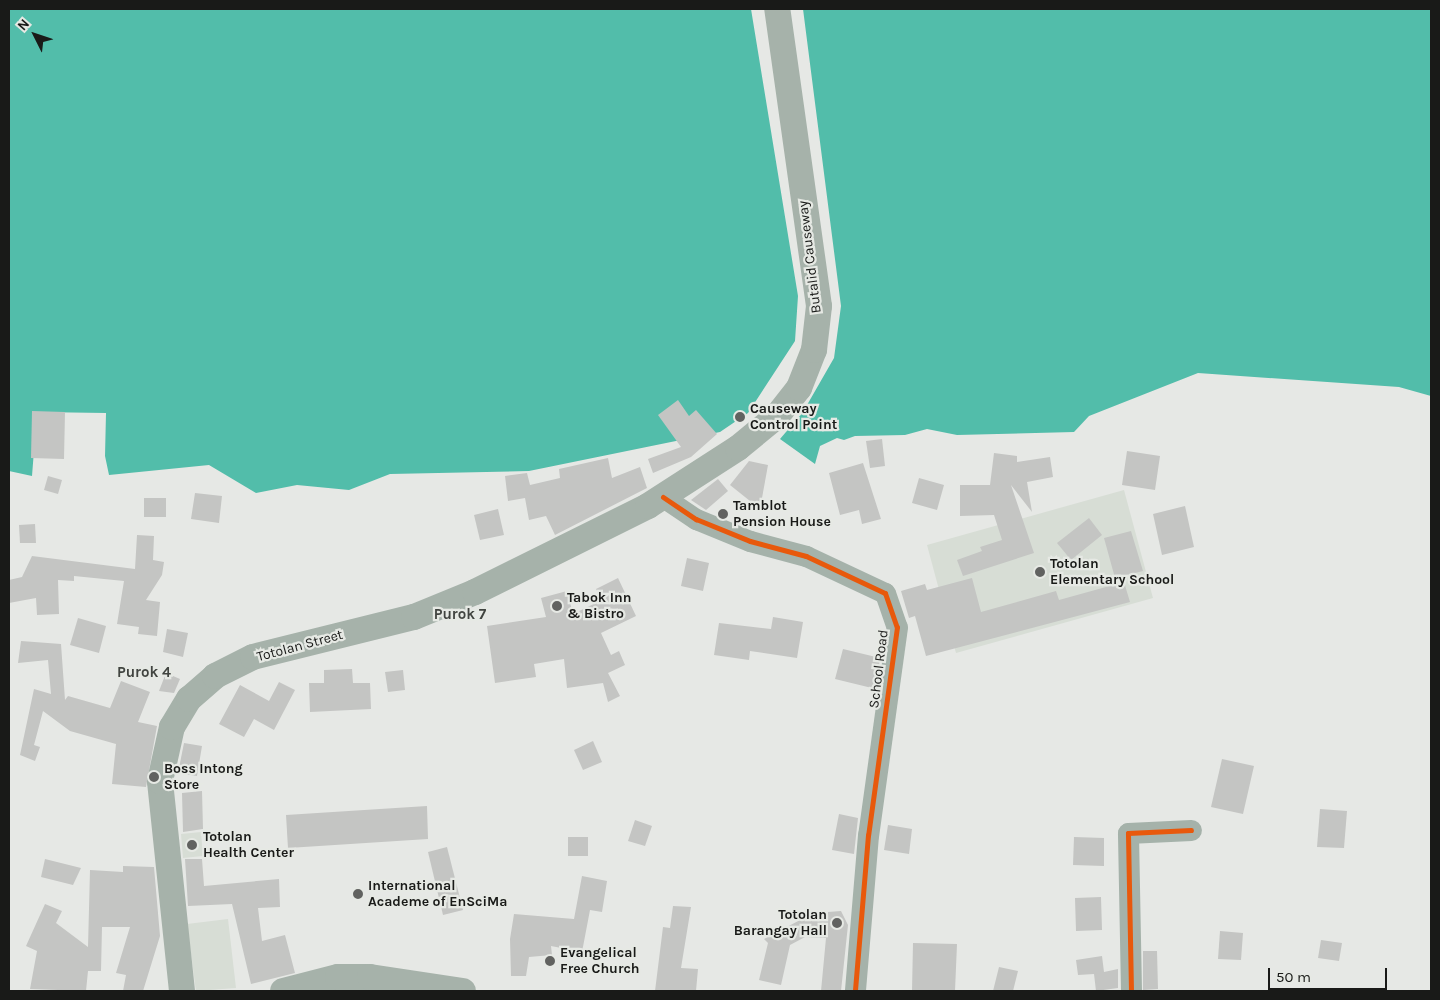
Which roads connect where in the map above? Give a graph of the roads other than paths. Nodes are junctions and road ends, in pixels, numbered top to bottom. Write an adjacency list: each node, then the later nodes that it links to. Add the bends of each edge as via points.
1 (777, 9): 2 (main road, Butalid Causeway, via 819,306 814,350 799,388 777,416 738,448)
2 (663, 497): 4 (main road, Totolan Street, via 475,592 414,616 253,657 215,676 189,699 172,727 160,781); 7 (street, School Road, via 696,520 750,541 806,556 885,592 897,627 868,835)
3 (1191, 830): 8 (street, via 1128,833)
4 (182, 991)
5 (283, 991): 6 (main road, via 338,977 370,977)
6 (463, 991)
7 (855, 991)
8 (1131, 991)

